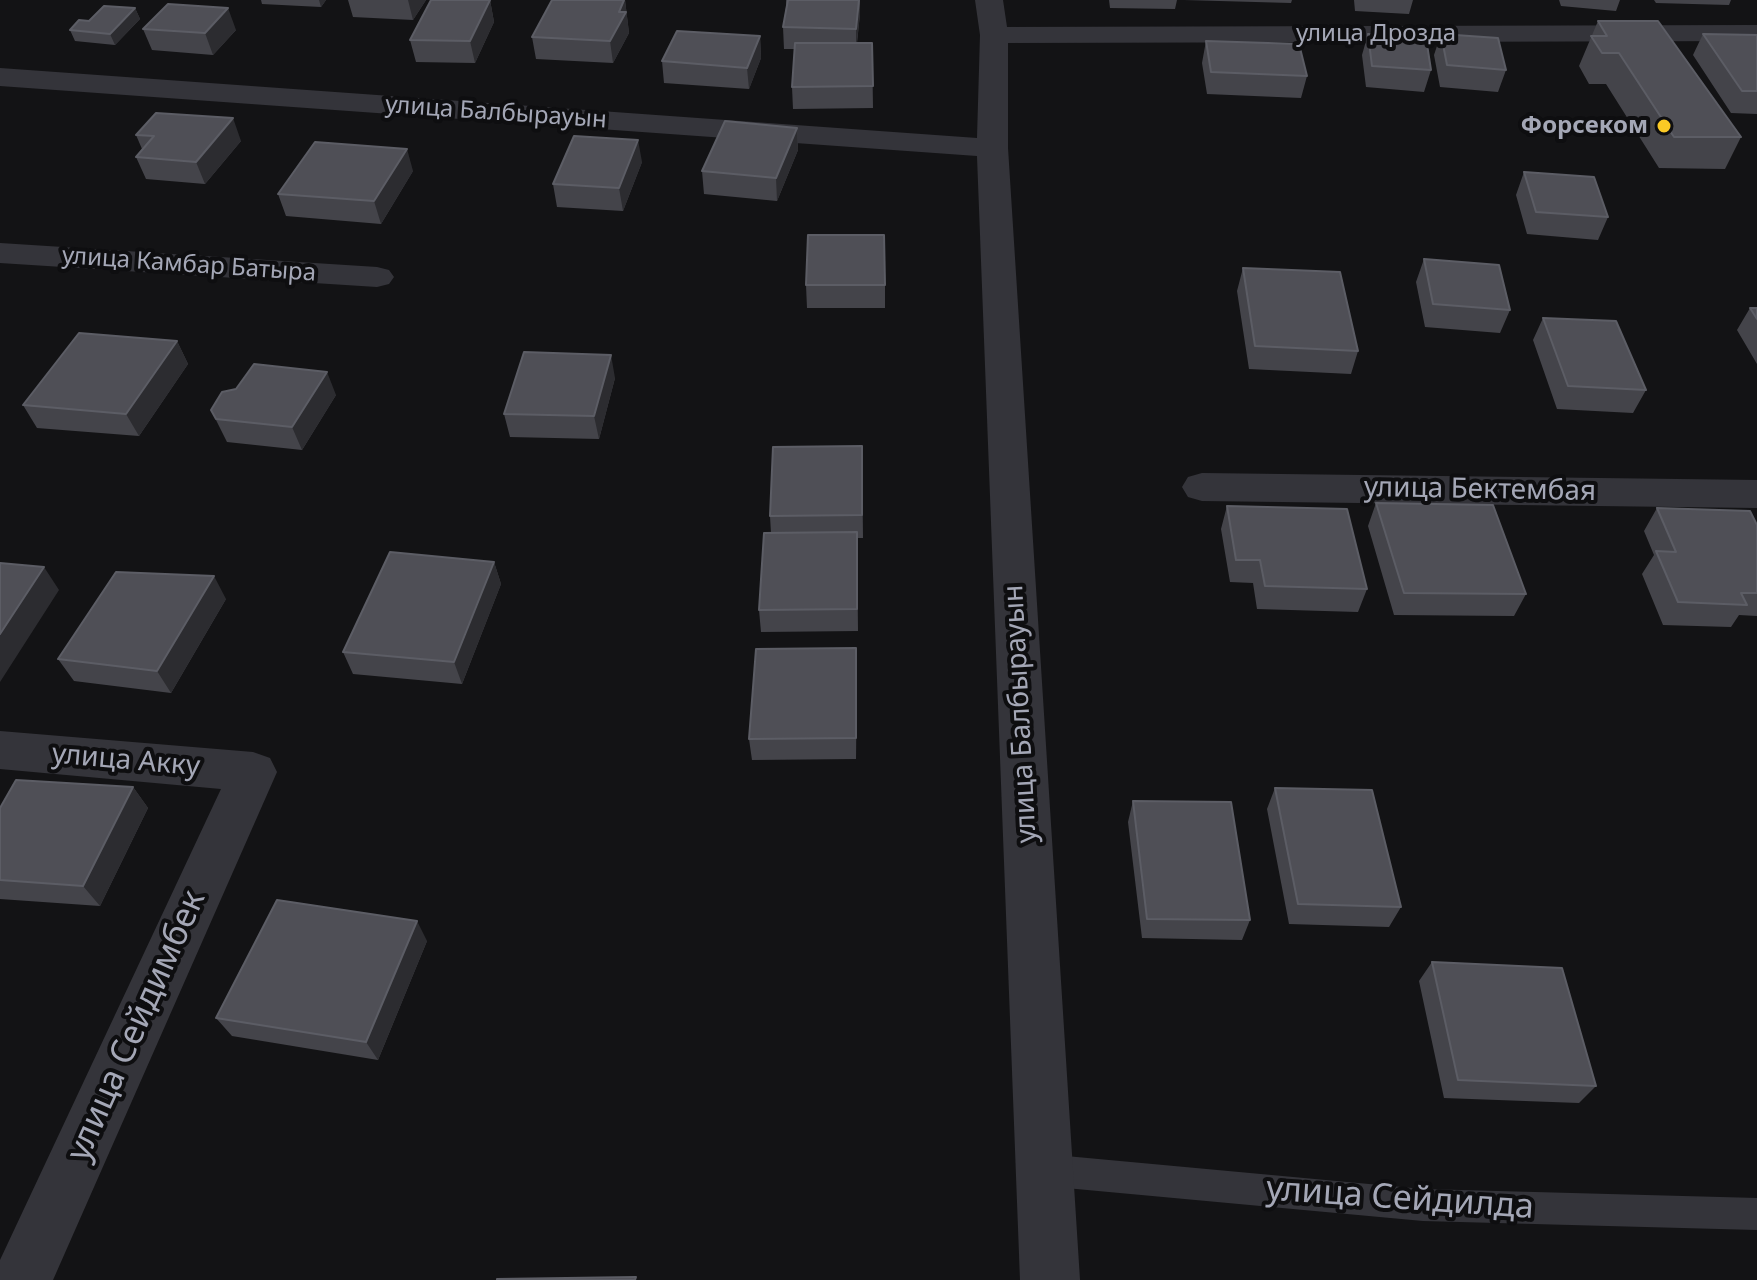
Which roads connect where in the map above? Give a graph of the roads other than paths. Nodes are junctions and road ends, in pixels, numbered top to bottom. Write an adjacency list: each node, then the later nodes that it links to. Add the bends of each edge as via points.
1 (992, 17): 2 (street, улица Дрозда); 4 (street, улица Балбырауын)
2 (1757, 33)
3 (0, 77): 4 (street, улица Балбырауын)
4 (992, 148): 11 (street, улица Балбырауын)
5 (0, 253): 6 (street, улица Камбар Батыра)
6 (377, 277)
7 (1202, 487): 8 (street, улица Бектембая)
8 (1757, 494)
9 (0, 750): 10 (street, улица Акку)
10 (253, 772): 13 (street, улица Сейдимбек)
11 (1044, 1170): 12 (lane, улица Сейдилда, via 1423,1205); 14 (street, улица Балбырауын)
12 (1757, 1214)
13 (22, 1280)
14 (1050, 1280)

